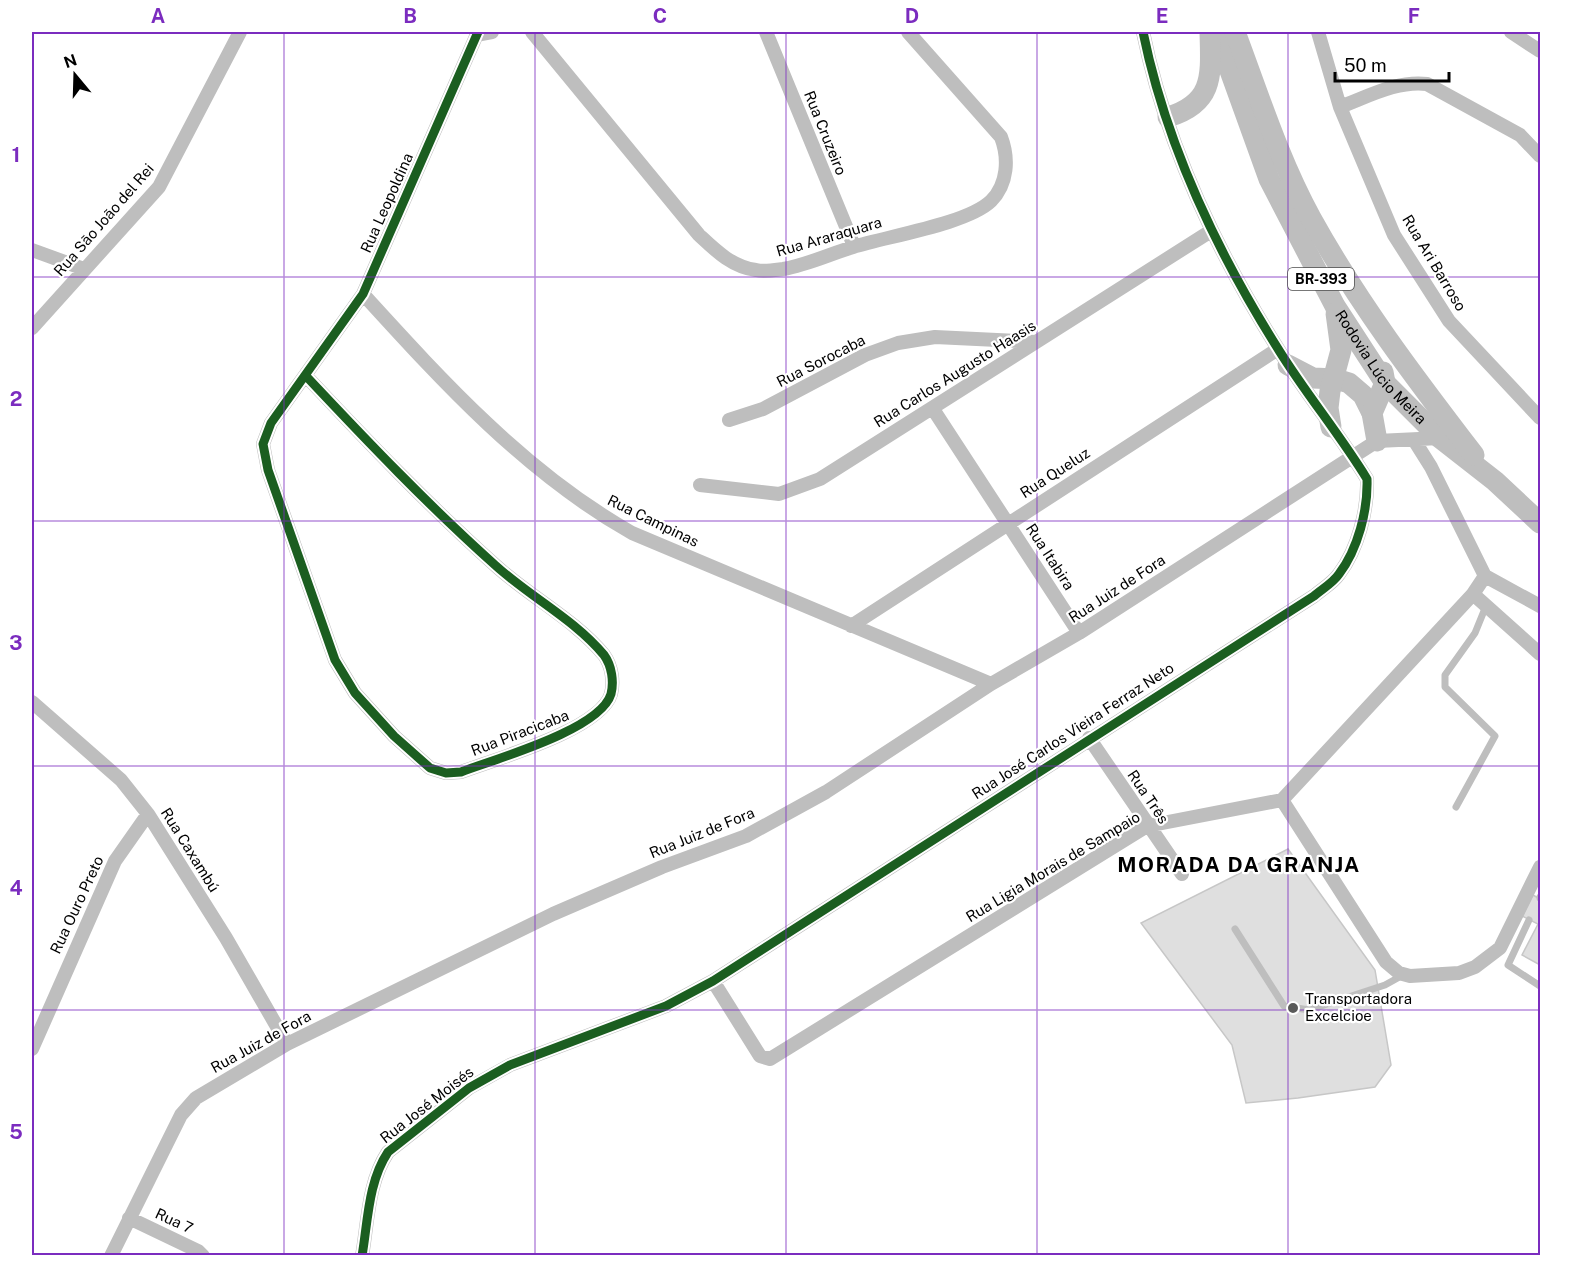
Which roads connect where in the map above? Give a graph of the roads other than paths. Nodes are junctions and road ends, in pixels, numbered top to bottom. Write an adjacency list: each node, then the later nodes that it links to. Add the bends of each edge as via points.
1 (240, 32): 21 (street, Rua São João del Rei, via 171,169)
2 (492, 32): 12 (street)
3 (532, 32): 19 (street, Rua Araraquara, via 699,235 721,255 741,267 775,270)
4 (766, 32): 19 (street, Rua Cruzeiro)
5 (908, 32): 19 (street, Rua Araraquara, via 1001,137 1006,167 1000,188 980,209)
6 (1143, 32): 15 (street, Rua José Carlos Vieira Ferraz Neto)
7 (1210, 32): 15 (main road, via 1208,86 1192,108)
8 (1216, 32): 23 (main road, Rodovia Lúcio Meira / BR-393, via 1269,179)
9 (1235, 32): 17 (main road, Rodovia Lúcio Meira / BR-393)
10 (1318, 32): 14 (street, Rua Ari Barroso)
11 (1511, 32): 13 (street)
12 (477, 33): 22 (street, Rua Leopoldina)
13 (1540, 51)
14 (1340, 107): 16 (street, via 1401,85 1427,84 1520,135); 32 (street, Rua Ari Barroso, via 1394,235 1449,321)
15 (1168, 117): 18 (street, Rua José Carlos Vieira Ferraz Neto)
16 (1540, 156)
17 (1310, 216): 29 (main road, via 1323,262 1377,352); 39 (main road, Rodovia Lúcio Meira / BR-393, via 1372,320)
18 (1211, 231): 25 (street, Rua Carlos Augusto Haasis); 26 (street, Rua José Carlos Vieira Ferraz Neto)
19 (854, 246)
20 (32, 250): 21 (street)
21 (84, 269): 24 (street, Rua São João del Rei)
22 (363, 294): 27 (street, Rua Leopoldina); 47 (street, Rua Campinas, via 452,392 523,456 595,512 632,533)
23 (1335, 306): 28 (main road, via 1341,350); 29 (main road, Rodovia Lúcio Meira / BR-393)
24 (32, 328)
25 (1036, 342): 30 (street, Rua Carlos Augusto Haasis); 33 (street, Rua Sorocaba, via 935,336 898,343 865,355 763,409)
26 (1283, 357): 28 (main road, via 1313,378); 34 (street, Rua José Carlos Vieira Ferraz Neto); 42 (street, Rua Queluz)
27 (306, 376): 27 (street, Rua Piracicaba, via 271,423 263,444 268,470 324,631 335,660 355,693 430,768 446,773 461,772 587,723 611,694 612,671 605,657 579,630 497,567 436,510)
28 (1336, 379): 31 (main road, via 1359,391); 34 (main road, via 1328,408)
29 (1385, 383): 31 (main road); 35 (main road, Rodovia Lúcio Meira / BR-393)
30 (933, 409): 40 (street, Rua Carlos Augusto Haasis, via 820,479 798,488 779,494); 42 (street, Rua Itabira)
31 (1372, 413): 37 (main road)
32 (1540, 418)
33 (729, 420)
34 (1331, 427): 38 (street, Rua José Carlos Vieira Ferraz Neto)
35 (1440, 438): 36 (street, Rua Juiz de Fora); 39 (main road, Rodovia Lúcio Meira / BR-393)
36 (1414, 440): 37 (street, Rua Juiz de Fora); 43 (street)
37 (1377, 441): 38 (street, Rua Juiz de Fora)
38 (1352, 456): 48 (street, Rua Juiz de Fora); 52 (street, Rua José Carlos Vieira Ferraz Neto, via 1367,479 1367,486 1363,517 1338,576 1314,596)
39 (1495, 481): 41 (main road, Rodovia Lúcio Meira / BR-393)
40 (700, 484)
41 (1540, 523)
42 (1008, 524): 47 (street, Rua Queluz); 48 (street, Rua Itabira)
43 (1485, 576): 44 (street); 46 (street)
44 (1473, 594): 45 (street); 53 (street)
45 (1486, 606): 49 (street); 54 (lane, via 1474,633 1445,675 1445,687 1495,736)
46 (1540, 606)
47 (852, 626): 50 (street, Rua Campinas)
48 (1079, 633): 50 (street, Rua Juiz de Fora)
49 (1540, 654)
50 (991, 684): 64 (street, Rua Juiz de Fora, via 826,792 746,836 553,914)
51 (32, 702): 55 (street, Rua Caxambú, via 121,780)
52 (1089, 738): 56 (street, Rua Três); 62 (street, Rua José Carlos Vieira Ferraz Neto)
53 (1282, 800): 56 (street, Rua Ligia Morais de Sampaio); 61 (street, via 1386,962)
54 (1456, 807)
55 (148, 814): 64 (street, Rua Caxambú); 65 (street, Rua Ouro Preto, via 115,861)
56 (1147, 826): 58 (street, Rua Três); 62 (street, Rua Ligia Morais de Sampaio, via 770,1059 760,1056)
57 (1540, 867): 61 (street, via 1506,937 1491,957 1459,973)
58 (1182, 874)
59 (1529, 920): 63 (lane, via 1508,965)
60 (1235, 928): 61 (lane, via 1284,1006 1309,1010)
61 (1403, 975)
62 (713, 981): 69 (street, Rua José Moisés, via 666,1006 510,1065 469,1088 388,1152 381,1162)
63 (1540, 986)
64 (287, 1044): 66 (street, Rua Juiz de Fora, via 188,1105)
65 (32, 1049)
66 (129, 1218): 67 (street, Rua Juiz de Fora); 68 (street, Rua 7)
67 (111, 1256)
68 (202, 1256)
69 (362, 1256)

